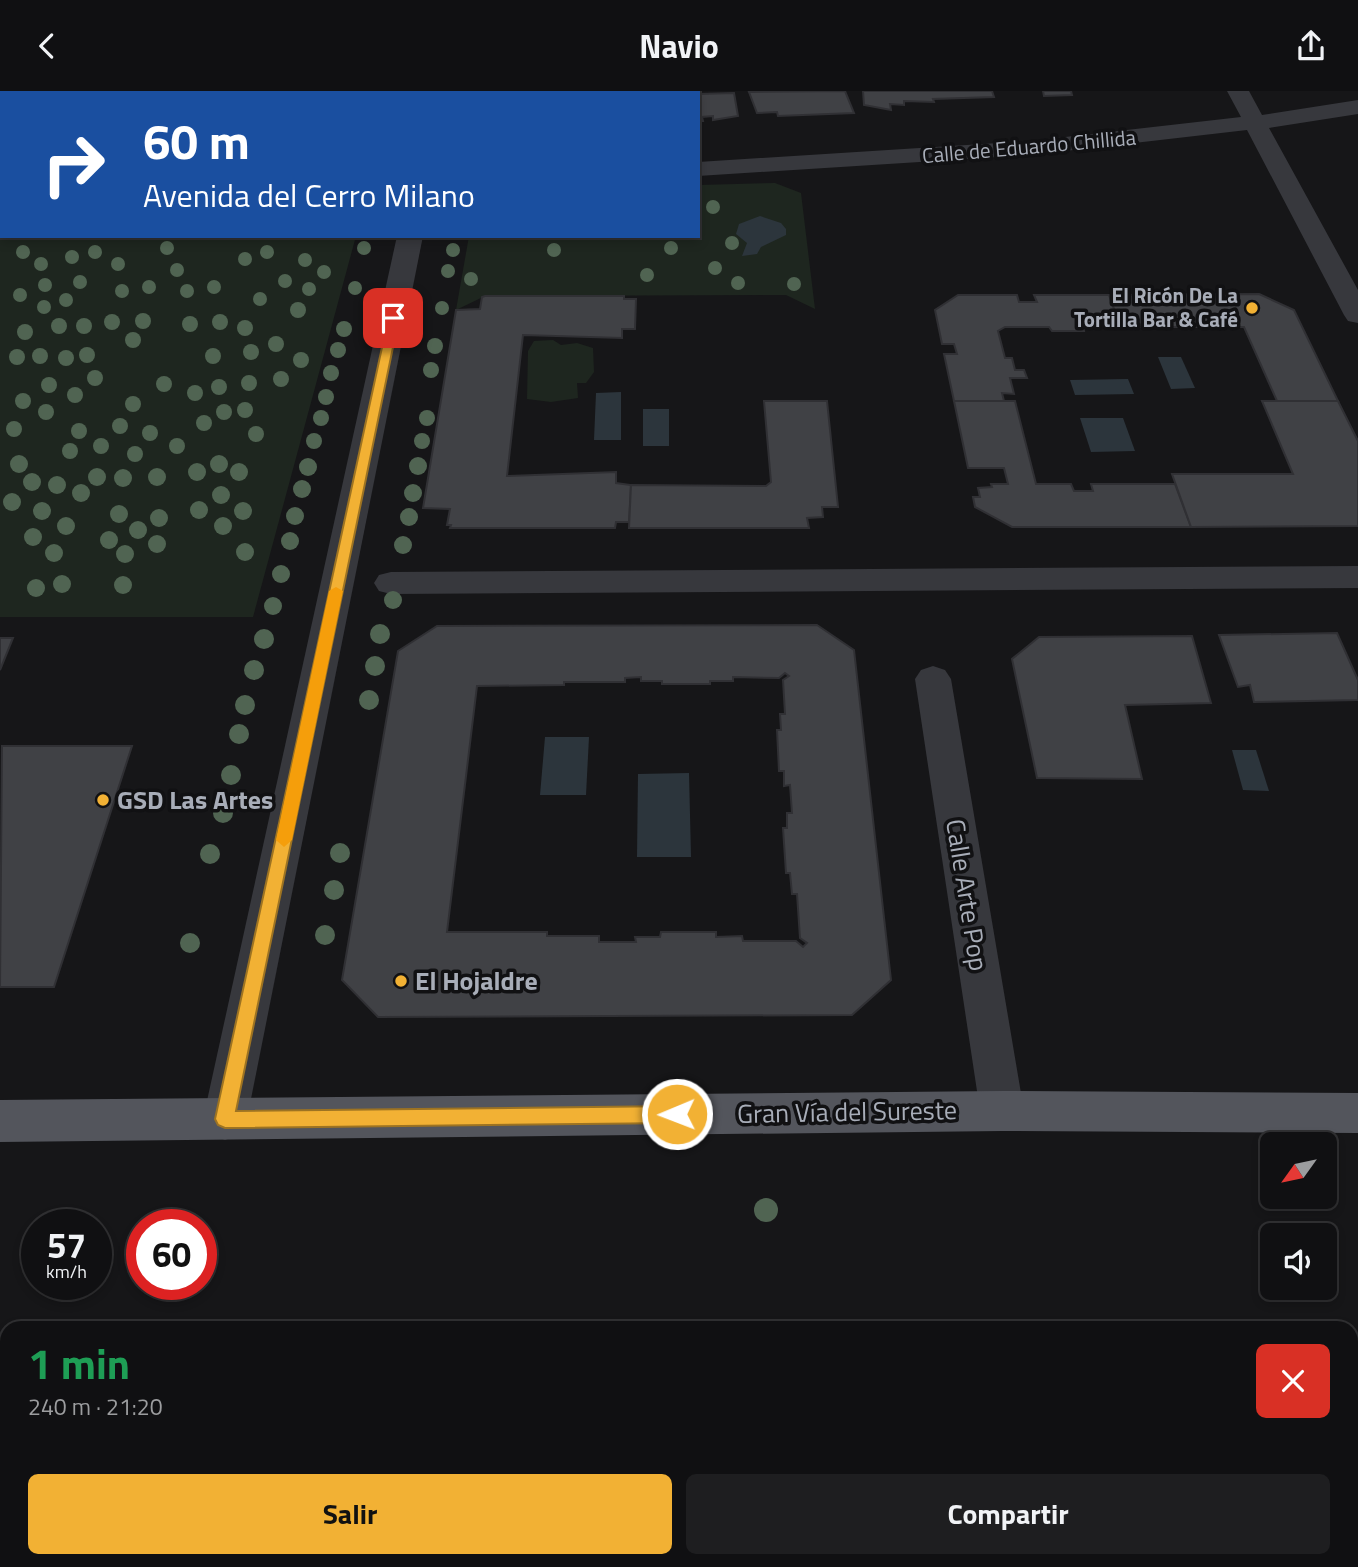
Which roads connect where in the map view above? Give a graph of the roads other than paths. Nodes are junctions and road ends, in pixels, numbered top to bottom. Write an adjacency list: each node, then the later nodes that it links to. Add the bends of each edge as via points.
1 (1292, 95): 2 (street, Calle de Eduardo Chillida)
2 (1247, 106): 3 (street, Calle de Eduardo Chillida); 4 (street, Calle de Eduardo Chillida); 7 (street, Calle de Eduardo Chillida); 10 (street)
3 (1358, 107)
4 (1193, 108)
5 (922, 134): 7 (street, Calle de Eduardo Chillida)
6 (700, 146): 7 (street, Calle de Eduardo Chillida)
7 (848, 152): 8 (street, Calle de Eduardo Chillida)
8 (700, 169)
9 (410, 238): 16 (street)
10 (1358, 315)
11 (1358, 576): 12 (street)
12 (391, 583)
13 (933, 679): 14 (street, Calle Arte Pop)
14 (1002, 1111): 15 (main road, Gran Vía del Sureste); 16 (main road, Gran Vía del Sureste)
15 (1358, 1113)
16 (225, 1119): 17 (main road, Gran Vía del Sureste)
17 (0, 1121)

